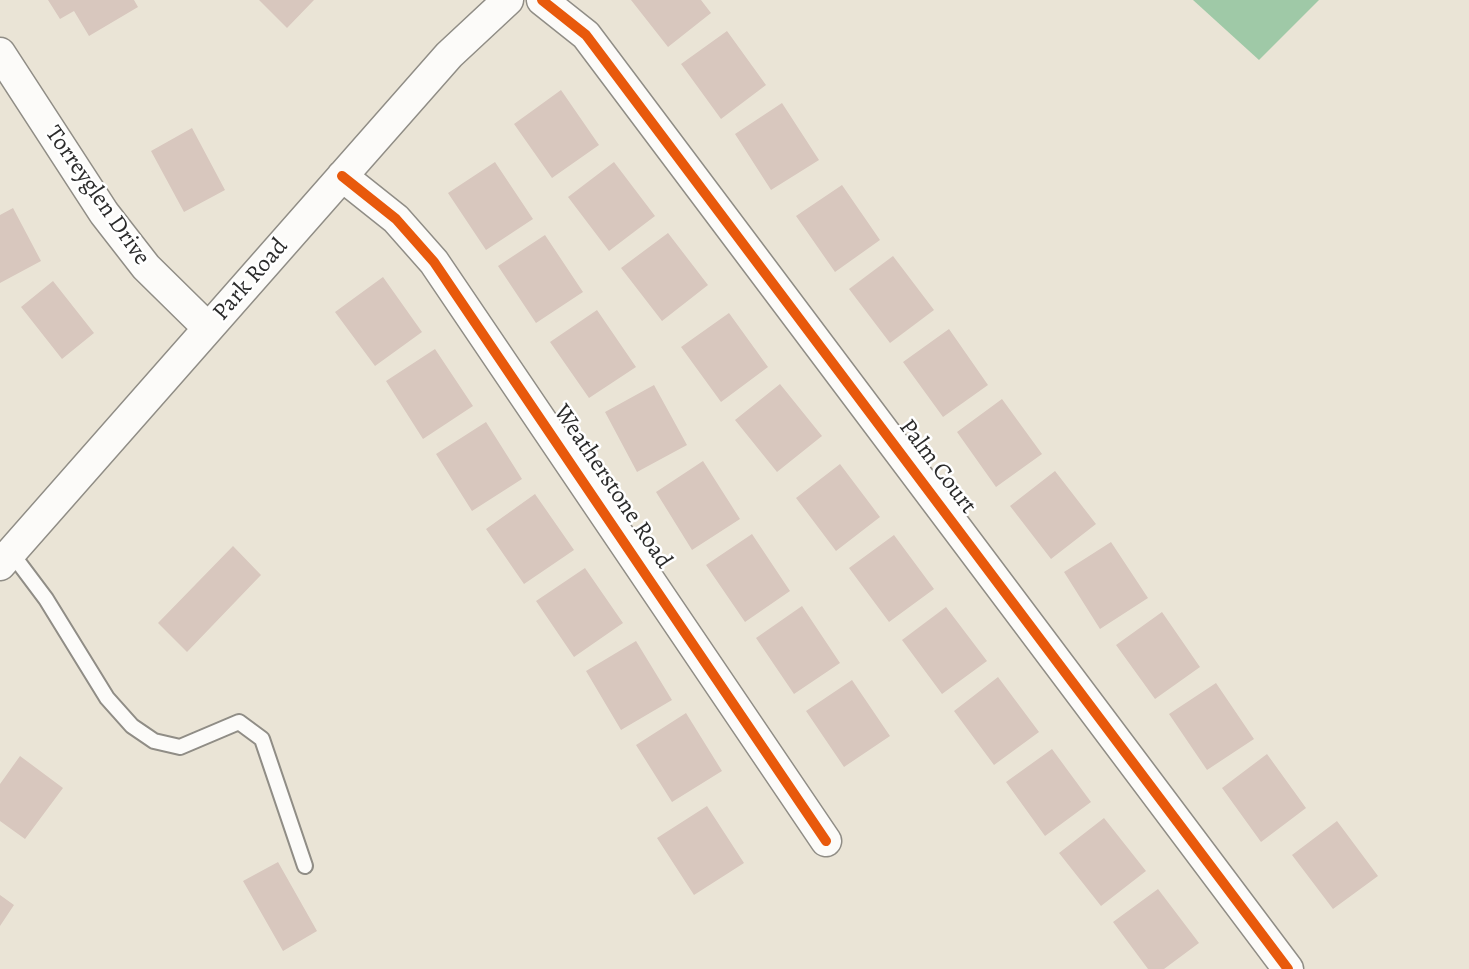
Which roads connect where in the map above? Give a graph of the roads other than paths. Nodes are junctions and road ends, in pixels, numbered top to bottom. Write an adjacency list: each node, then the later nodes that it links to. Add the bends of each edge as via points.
1 (508, 0): 4 (street, Park Road, via 449,55)
2 (542, 0): 9 (street, Palm Court, via 586,35)
3 (0, 53): 5 (street, Torreyglen Drive, via 104,213 146,267)
4 (342, 176): 5 (street, Park Road); 7 (street, Weatherstone Road, via 396,219 434,262)
5 (208, 328): 6 (street, Park Road)
6 (5, 558): 8 (lane, via 47,598 107,698 132,726 155,741 180,747 239,722 262,739)
7 (826, 841)
8 (305, 866)
9 (1288, 969)

